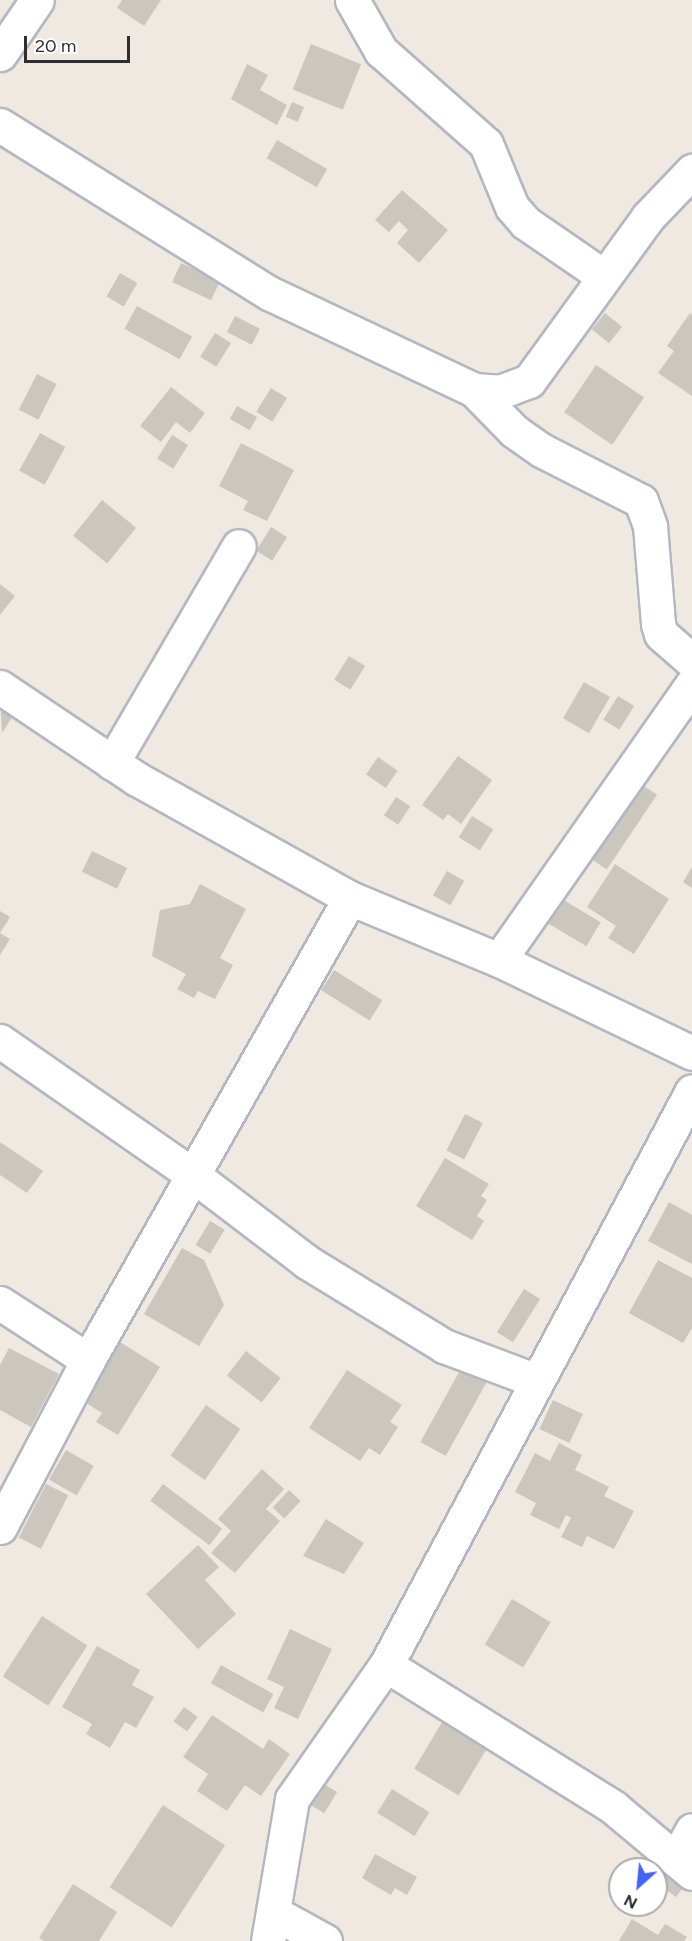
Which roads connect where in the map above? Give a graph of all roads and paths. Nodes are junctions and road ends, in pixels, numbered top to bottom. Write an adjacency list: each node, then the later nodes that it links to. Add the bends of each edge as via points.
1 (37, 0): 3 (street)
2 (352, 0): 6 (street, via 381,51 486,144 512,207 526,223)
3 (0, 54)
4 (0, 125): 7 (street, via 269,293)
5 (692, 171): 6 (street)
6 (603, 276): 7 (street, via 529,381 500,392)
7 (474, 390): 9 (street, via 514,431 541,450 641,501 650,526 661,634)
8 (238, 546): 12 (street)
9 (692, 661)
10 (692, 684): 14 (street)
11 (0, 687): 12 (street)
12 (112, 763): 13 (street)
13 (350, 898): 14 (street); 18 (street)
14 (499, 960): 16 (street)
15 (0, 1041): 18 (street)
16 (692, 1053)
17 (692, 1091): 21 (street)
18 (193, 1174): 20 (street); 21 (street, via 307,1263 444,1346)
19 (0, 1303): 20 (street)
20 (88, 1360): 22 (street)
21 (537, 1381): 23 (street)
22 (0, 1527)
23 (386, 1665): 25 (street, via 613,1807); 26 (street, via 292,1799)
24 (692, 1830): 25 (street)
25 (684, 1866)
26 (272, 1928): 27 (street)
27 (326, 1941)

